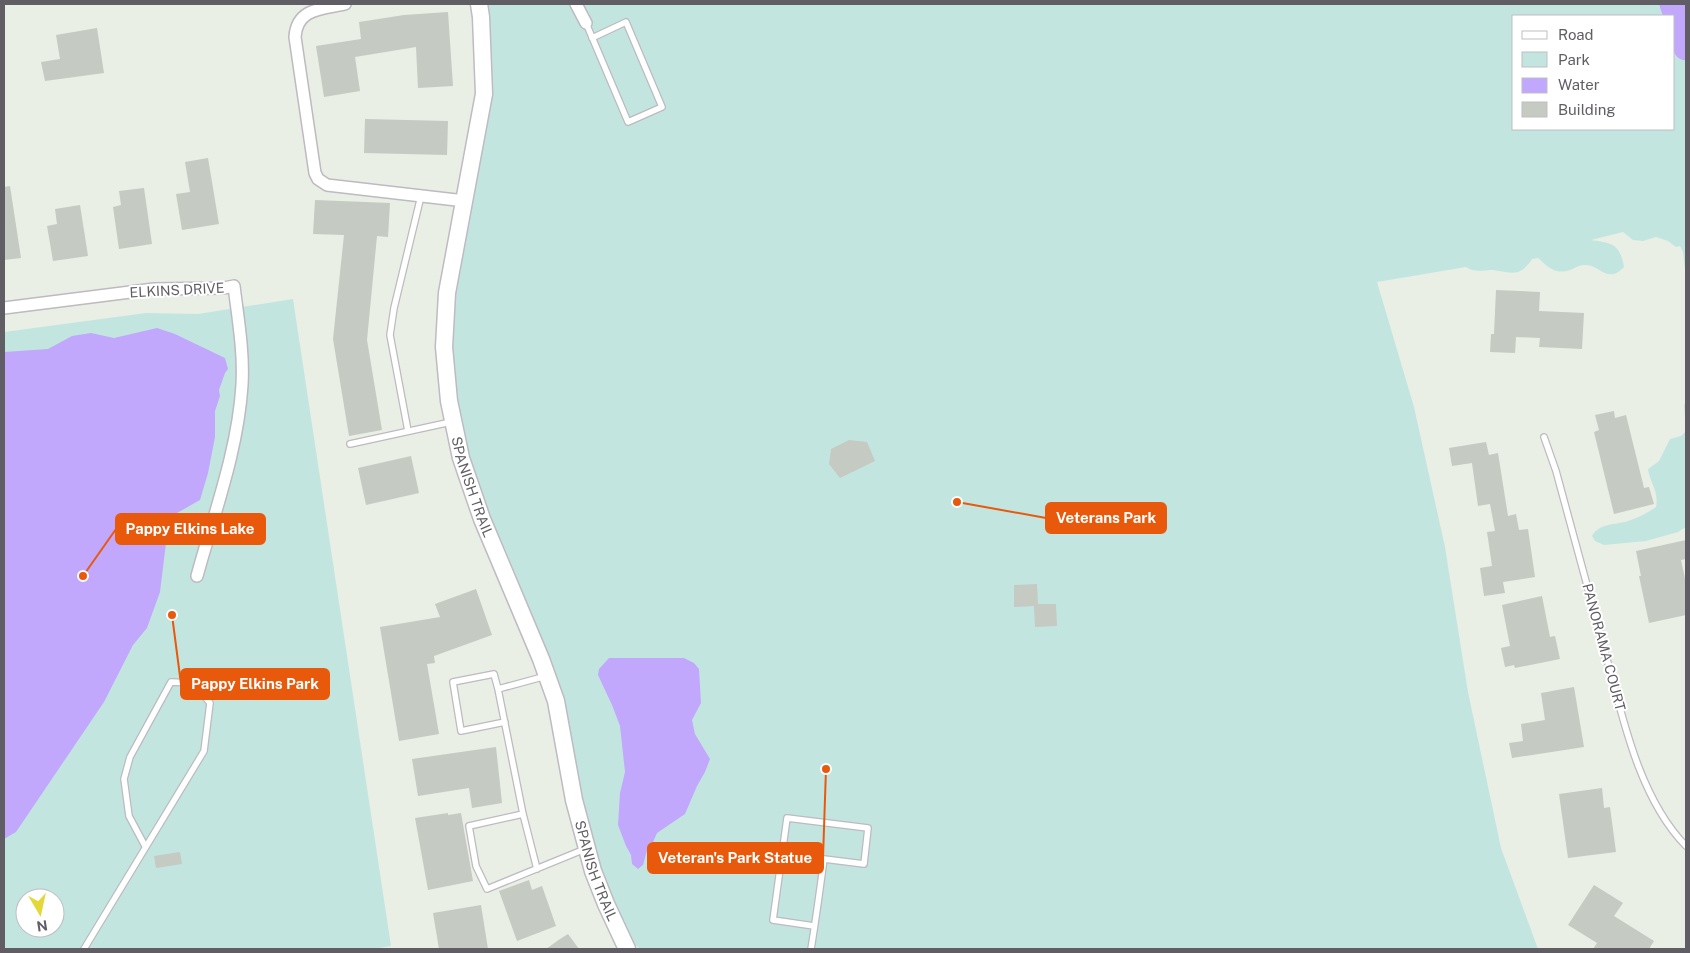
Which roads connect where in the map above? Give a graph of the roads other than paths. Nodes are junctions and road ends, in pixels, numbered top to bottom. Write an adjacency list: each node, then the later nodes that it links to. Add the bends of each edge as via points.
1 (345, 4): 6 (street, via 306,13 296,28 315,173 327,184)
2 (479, 4): 7 (street, SPANISH TRAIL, via 484,94)
3 (576, 4): 4 (street)
4 (586, 23): 5 (lane)
5 (592, 38): 5 (lane, via 628,122 662,107 626,22)
6 (421, 196): 7 (street); 10 (lane, via 390,334)
7 (465, 201): 9 (street, SPANISH TRAIL, via 446,302 444,347)
8 (4, 308): 13 (street, ELKINS DRIVE, via 154,289 234,286 242,347 240,408)
9 (454, 421): 10 (lane); 14 (street, SPANISH TRAIL, via 461,458 482,519)
10 (408, 431): 12 (lane)
11 (1544, 437): 19 (lane, PANORAMA COURT, via 1642,776 1661,813)
12 (350, 444)
13 (197, 576)
14 (547, 676): 15 (lane); 20 (street, SPANISH TRAIL, via 556,701 574,800)
15 (498, 689): 16 (lane); 16 (lane, via 494,674 452,682 461,731)
16 (505, 722): 17 (lane)
17 (523, 814): 21 (lane); 21 (lane, via 469,826 476,866 487,889)
18 (145, 846): 18 (lane, via 204,751 210,703 193,683 171,682 130,757 124,779 129,816); 23 (lane)
19 (1686, 846)
20 (587, 848): 21 (lane); 24 (street, SPANISH TRAIL, via 606,904)
21 (537, 869)
22 (814, 926): 22 (lane, via 824,859 864,864 868,828 787,818 773,920); 25 (lane)
23 (84, 949)
24 (627, 949)
25 (811, 949)

